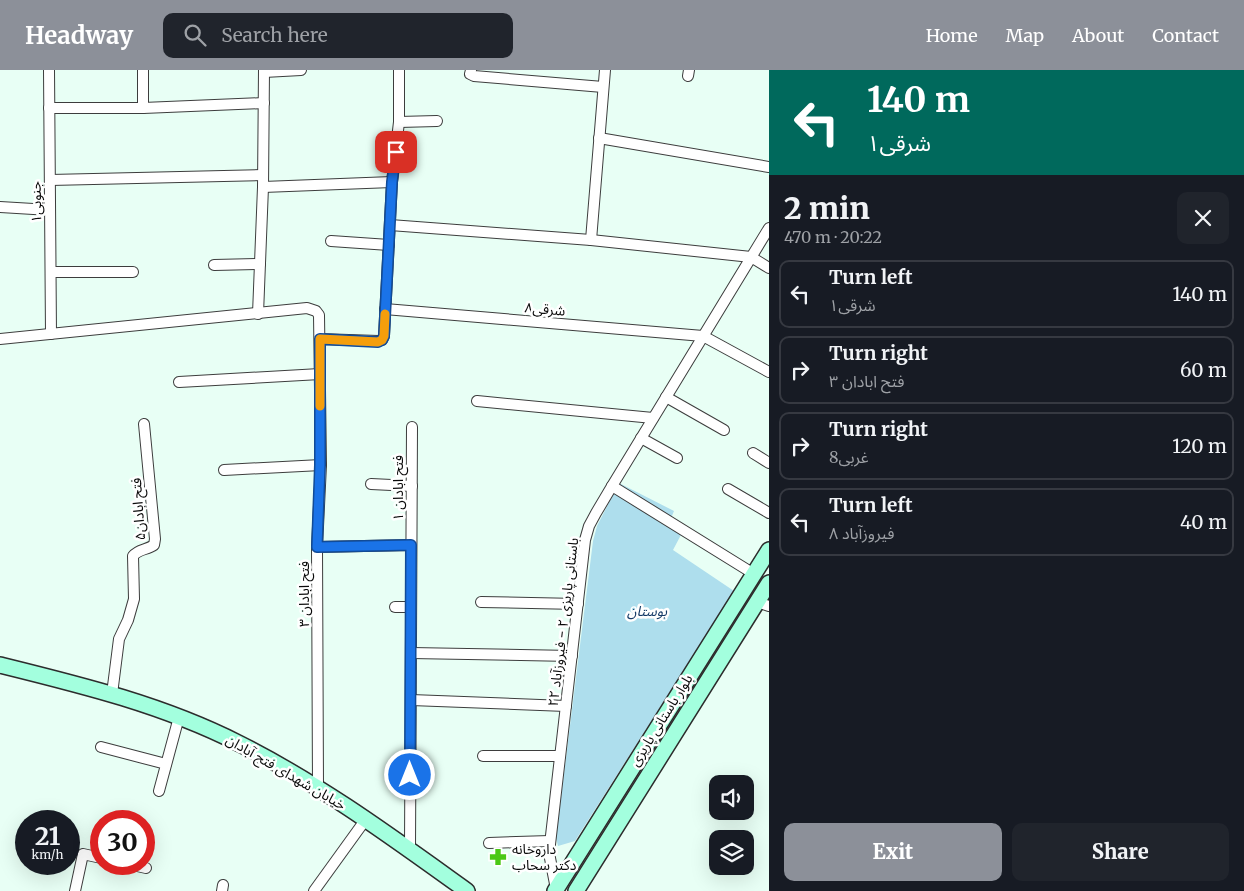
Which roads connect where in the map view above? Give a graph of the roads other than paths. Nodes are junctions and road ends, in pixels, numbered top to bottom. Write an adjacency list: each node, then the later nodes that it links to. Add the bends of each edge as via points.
1 (49, 70): 10 (street, جنوبی۱)
2 (142, 70): 11 (street)
3 (300, 70): 7 (street)
4 (399, 70): 13 (street)
5 (471, 70): 8 (street, via 470,74 474,76)
6 (605, 70): 8 (street)
7 (264, 71): 9 (street)
8 (603, 87): 14 (street)
9 (264, 103): 11 (street); 16 (street)
10 (49, 108): 11 (street); 17 (street, جنوبی۱)
11 (144, 108)
12 (437, 121): 13 (street)
13 (399, 122): 18 (street)
14 (599, 138): 15 (street); 24 (street)
15 (769, 167)
16 (262, 175): 17 (street); 19 (street)
17 (50, 180): 21 (street, جنوبی۱)
18 (392, 182): 19 (street); 22 (street)
19 (263, 187): 28 (street)
20 (0, 207): 21 (street)
21 (50, 210): 31 (street, جنوبی۱)
22 (390, 224): 24 (street); 26 (street)
23 (769, 228): 27 (street, باستانی پاریزی ۲ - فیروزآباد ۲۲)
24 (591, 240): 27 (street)
25 (331, 241): 26 (street)
26 (389, 245): 33 (street)
27 (751, 257): 30 (street); 36 (street, باستانی پاریزی ۲ - فیروزآباد ۲۲)
28 (260, 264): 29 (street); 34 (street)
29 (214, 265)
30 (769, 268)
31 (51, 272): 32 (street); 35 (street, جنوبی۱)
32 (133, 272)
33 (385, 309): 36 (street, شرقی۸); 38 (street, via 384,336 378,342)
34 (258, 314): 35 (street); 38 (street, فتح ابادان ۳, via 307,308 316,311)
35 (51, 334): 37 (street)
36 (703, 336): 39 (street); 42 (street, باستانی پاریزی ۲ - فیروزآباد ۲۲)
37 (0, 339)
38 (320, 339): 40 (street, فتح ابادان ۳)
39 (769, 372)
40 (320, 374): 41 (street); 52 (street, فتح ابادان ۳)
41 (179, 382)
42 (666, 397): 44 (street, باستانی پاریزی ۲ - فیروزآباد ۲۲); 47 (street)
43 (478, 401): 44 (street)
44 (653, 418): 48 (street, باستانی پاریزی ۲ - فیروزآباد ۲۲)
45 (144, 424): 72 (street, فتح ابادان۵, via 156,540 154,546 132,556 134,599 119,639)
46 (412, 427): 55 (street, فتح ابادان ۱)
47 (724, 430)
48 (641, 438): 50 (street); 56 (street, باستانی پاریزی ۲ - فیروزآباد ۲۲)
49 (753, 453): 51 (street)
50 (677, 458)
51 (769, 463)
52 (320, 465): 53 (street); 60 (street, فتح ابادان ۳)
53 (224, 470)
54 (371, 484): 55 (street)
55 (412, 486): 59 (street, فتح ابادان ۱)
56 (612, 486): 62 (street); 65 (street, باستانی پاریزی ۲ - فیروزآباد ۲۲, via 585,540)
57 (728, 488): 58 (street)
58 (769, 513)
59 (411, 545): 60 (street); 67 (street, فتح ابادان ۱)
60 (317, 547): 80 (street, فتح ابادان ۳)
61 (769, 550): 62 (main road, بلوار باستانی پاریزی)
62 (754, 574): 91 (main road, بلوار باستانی پاریزی)
63 (769, 582): 66 (main road, بلوار باستانی پاریزی)
64 (481, 602): 65 (street)
65 (578, 604): 70 (street, باستانی پاریزی ۲ - فیروزآباد ۲۲)
66 (763, 604): 92 (main road, بلوار باستانی پاریزی)
67 (411, 606): 68 (street); 69 (street, فتح ابادان ۱)
68 (395, 607)
69 (411, 653): 70 (street); 73 (street, فتح ابادان ۱)
70 (572, 656): 74 (street, باستانی پاریزی ۲ - فیروزآباد ۲۲)
71 (0, 665): 72 (main road, خیابان شهدای فتح آبادان)
72 (112, 694): 75 (main road, خیابان شهدای فتح آبادان)
73 (410, 700): 74 (street); 85 (street, فتح ابادان ۱)
74 (566, 706): 78 (street, باستانی پاریزی ۲ - فیروزآباد ۲۲)
75 (179, 717): 79 (street); 80 (main road, خیابان شهدای فتح آبادان, via 236,742)
76 (101, 747): 79 (street)
77 (483, 756): 78 (street)
78 (560, 756): 83 (street, باستانی پاریزی ۲ - فیروزآباد ۲۲)
79 (166, 764): 81 (street)
80 (318, 787): 82 (main road, خیابان شهدای فتح آبادان)
81 (159, 791)
82 (366, 819): 85 (main road, خیابان شهدای فتح آبادان); 89 (street)
83 (550, 841): 84 (street); 91 (street, باستانی پاریزی ۲ - فیروزآباد ۲۲)
84 (489, 843)
85 (410, 849): 87 (main road, خیابان شهدای فتح آبادان)
86 (90, 856): 88 (street, via 83,854)
87 (462, 887): 90 (main road, خیابان شهدای فتح آبادان)
88 (75, 891)
89 (314, 891)
90 (482, 891)
91 (556, 891)
92 (576, 891)

